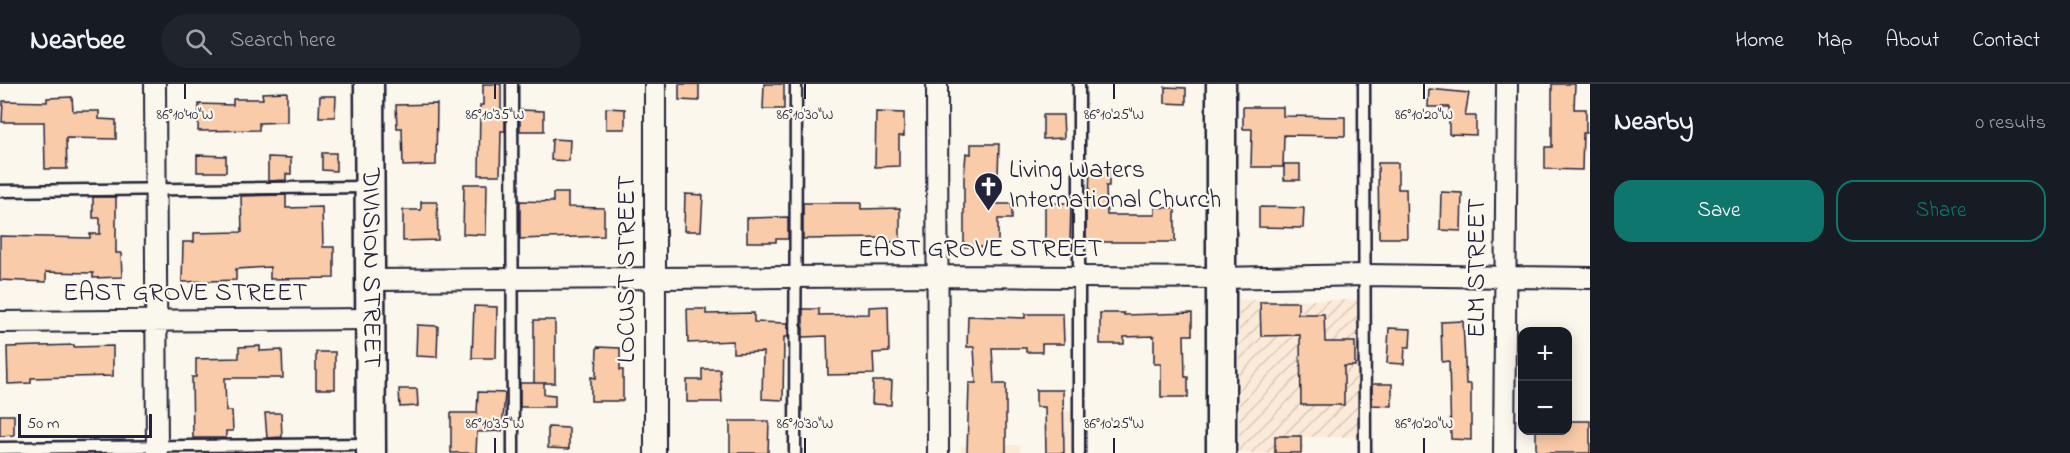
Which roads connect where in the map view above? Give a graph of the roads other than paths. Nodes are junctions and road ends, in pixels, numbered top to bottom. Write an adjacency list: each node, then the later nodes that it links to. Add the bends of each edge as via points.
1 (155, 84): 12 (street)
2 (369, 84): 11 (street, DIVISION STREET)
3 (512, 84): 22 (lane)
4 (655, 84): 23 (street, LOCUST STREET)
5 (796, 84): 17 (lane)
6 (937, 84): 15 (street)
7 (1079, 84): 18 (lane)
8 (1221, 84): 19 (street)
9 (1364, 84): 14 (lane)
10 (1507, 84): 16 (street, ELM STREET)
11 (369, 187): 12 (lane); 21 (street, DIVISION STREET)
12 (156, 189): 13 (lane); 26 (street)
13 (0, 191)
14 (1365, 275): 16 (street, EAST GROVE STREET); 19 (street, EAST GROVE STREET); 36 (lane)
15 (937, 276): 17 (street, EAST GROVE STREET); 18 (street, EAST GROVE STREET); 33 (street)
16 (1504, 276): 20 (street, EAST GROVE STREET); 37 (street, ELM STREET)
17 (794, 277): 23 (street, EAST GROVE STREET); 32 (lane)
18 (1078, 278): 19 (street, EAST GROVE STREET); 34 (lane)
19 (1221, 278): 35 (street)
20 (1590, 278)
21 (370, 280): 22 (street, EAST GROVE STREET); 24 (street, DIVISION STREET)
22 (513, 280): 23 (street, EAST GROVE STREET); 30 (lane)
23 (655, 280): 31 (street, LOCUST STREET)
24 (370, 320): 26 (street, EAST GROVE STREET); 28 (street, DIVISION STREET)
25 (0, 322): 26 (street, EAST GROVE STREET)
26 (156, 322): 29 (street)
27 (0, 448): 29 (lane)
28 (371, 448): 29 (lane)
29 (157, 449)
30 (513, 453)
31 (655, 453)
32 (795, 453)
33 (938, 453)
34 (1079, 453)
35 (1221, 453)
36 (1365, 453)
37 (1504, 453)

